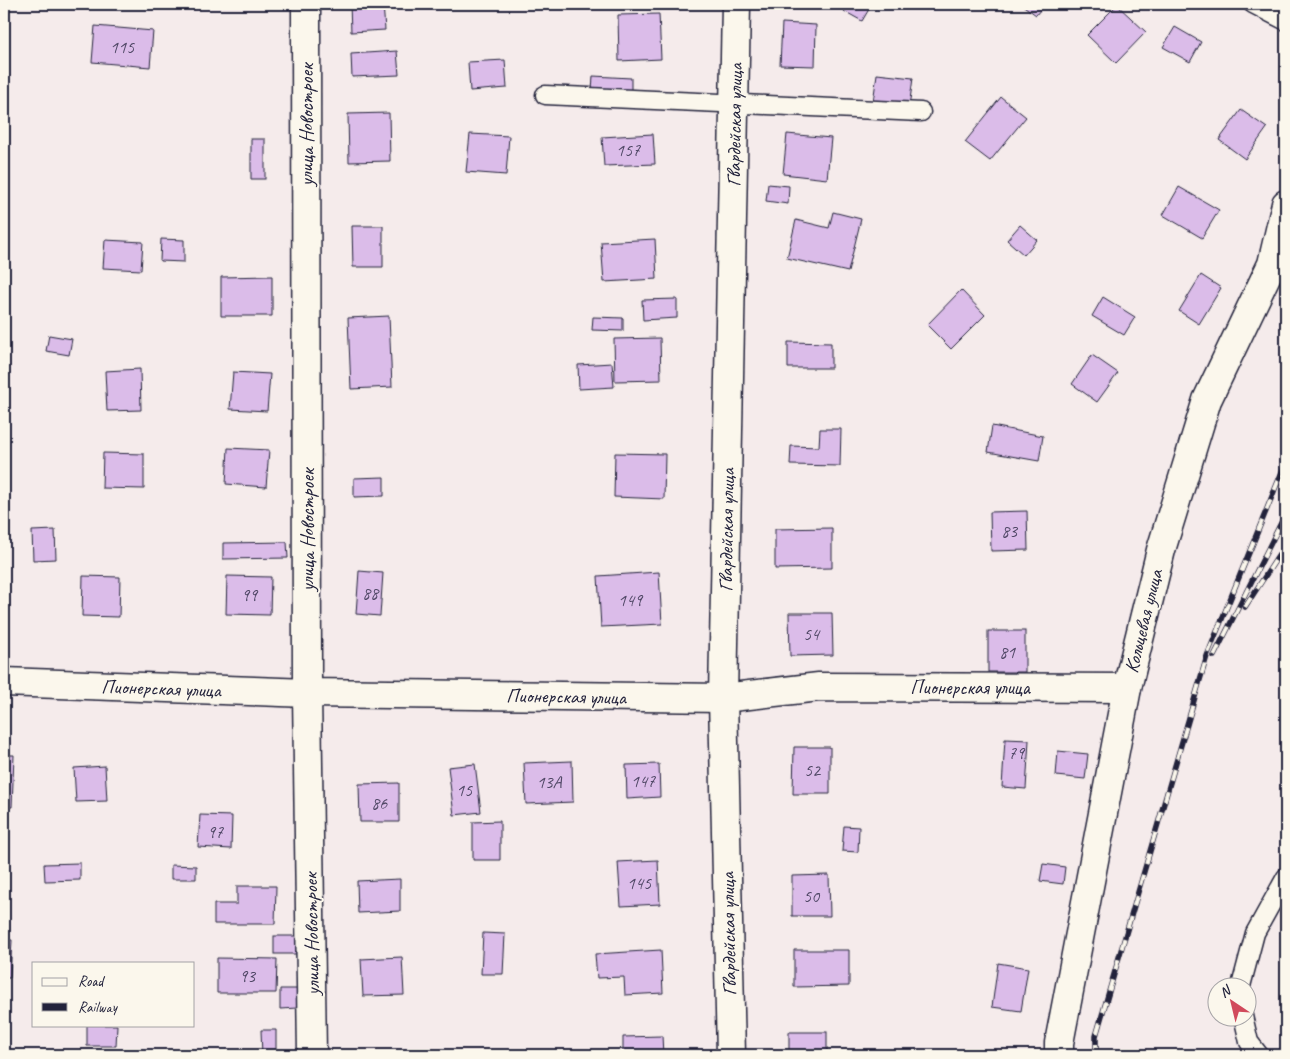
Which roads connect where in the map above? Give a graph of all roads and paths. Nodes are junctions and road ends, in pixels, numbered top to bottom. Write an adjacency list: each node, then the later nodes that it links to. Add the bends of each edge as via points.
1 (306, 4): 11 (street, улица Новостроек)
2 (736, 4): 6 (street, Гвардейская улица)
3 (1253, 4): 4 (lane)
4 (1286, 21)
5 (545, 95): 6 (lane)
6 (735, 103): 7 (lane); 12 (street, Гвардейская улица)
7 (921, 112)
8 (1286, 204): 10 (street, Кольцевая улица, via 1272,264 1207,400 1161,550)
9 (4, 682): 11 (street, Пионерская улица)
10 (1127, 688): 12 (street, Пионерская улица, via 819,687); 18 (street, Кольцевая улица)
11 (307, 693): 12 (street, Пионерская улица); 16 (street, улица Новостроек)
12 (723, 698): 17 (street, Гвардейская улица)
13 (1286, 877): 14 (lane, via 1255,933)
14 (1244, 976)
15 (1245, 1026): 19 (lane, via 1249,1042)
16 (312, 1055)
17 (731, 1055)
18 (1059, 1055)
19 (1259, 1055)

